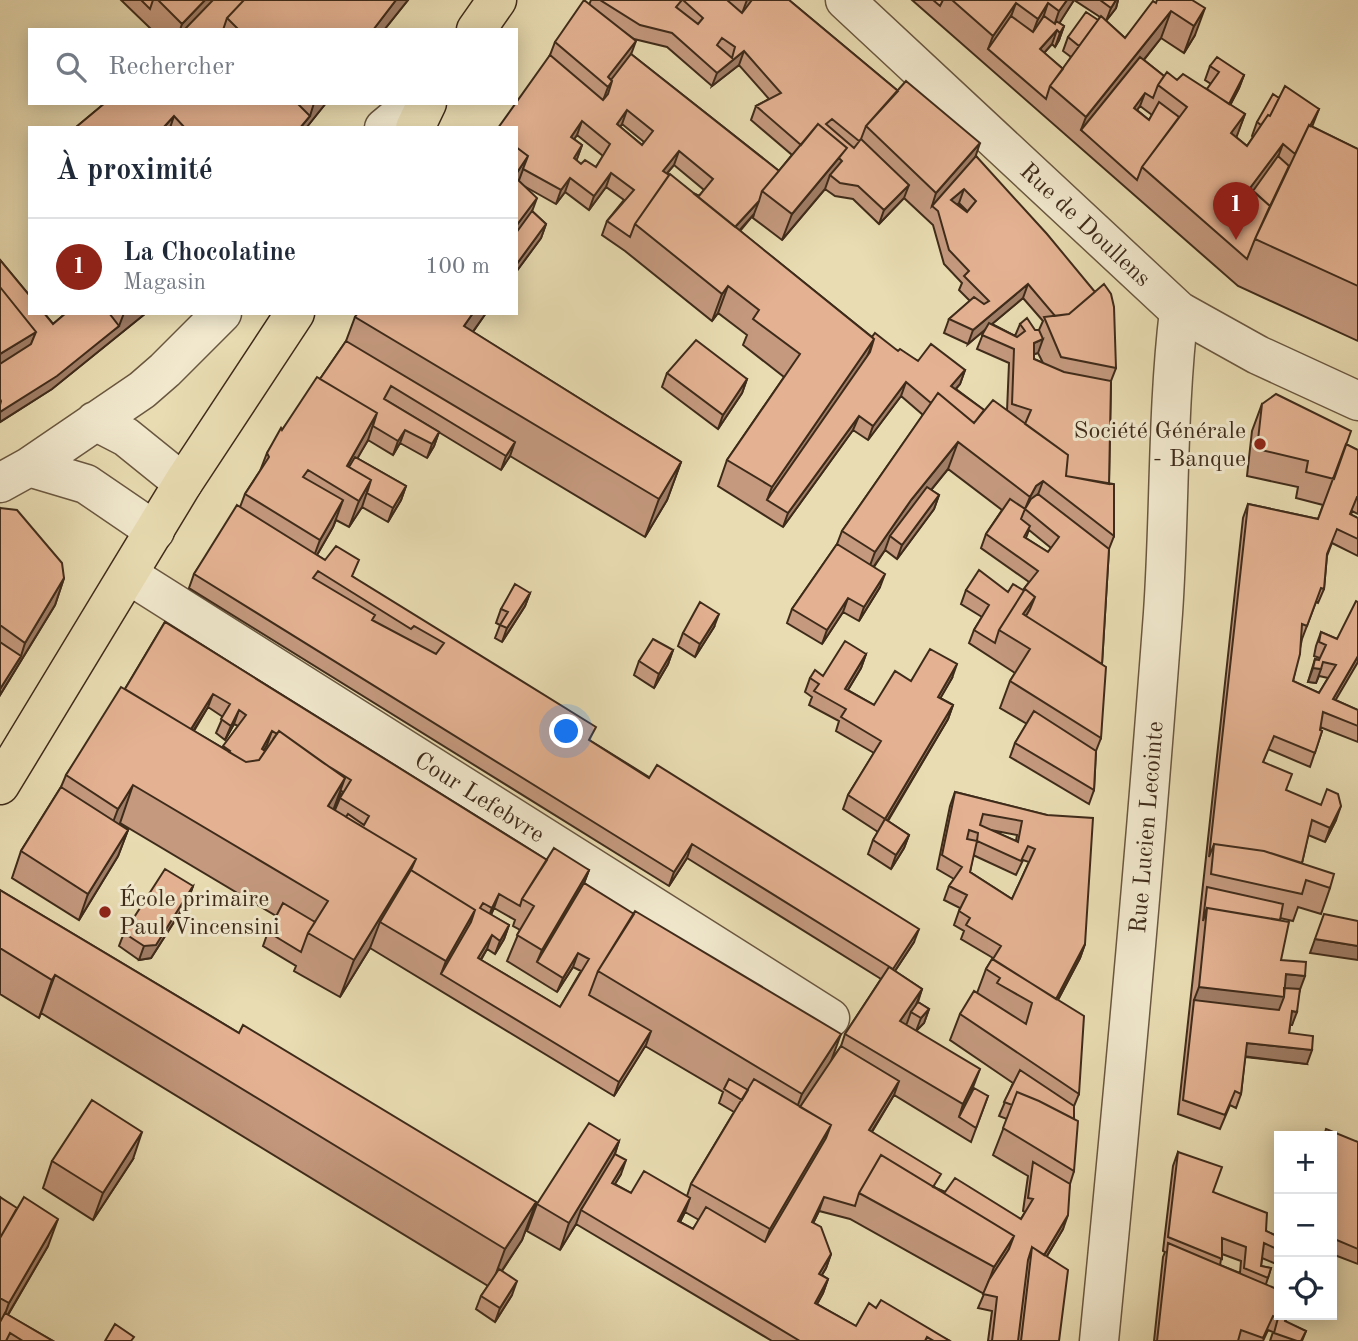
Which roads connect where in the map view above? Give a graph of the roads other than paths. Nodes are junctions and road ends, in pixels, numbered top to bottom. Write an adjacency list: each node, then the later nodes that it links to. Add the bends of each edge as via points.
1 (497, 0): 3 (main road)
2 (845, 0): 8 (street, Rue de Doullens)
3 (477, 28)
4 (412, 105): 6 (street)
5 (426, 105): 7 (main road)
6 (386, 126)
7 (416, 126)
8 (1179, 311): 11 (street, Rue de Doullens, via 1258,355); 19 (street, Rue Lucien Lecointe, via 1172,371 1163,609)
9 (220, 315): 12 (street, via 166,370)
10 (294, 315): 14 (main road)
11 (1358, 401)
12 (95, 421): 13 (street); 14 (street, via 126,437)
13 (15, 475): 15 (street, via 86,484)
14 (183, 483): 15 (main road)
15 (155, 531): 16 (main road)
16 (129, 575): 17 (main road); 18 (street, Cour Lefebvre)
17 (0, 785)
18 (830, 1018)
19 (1099, 1341)

